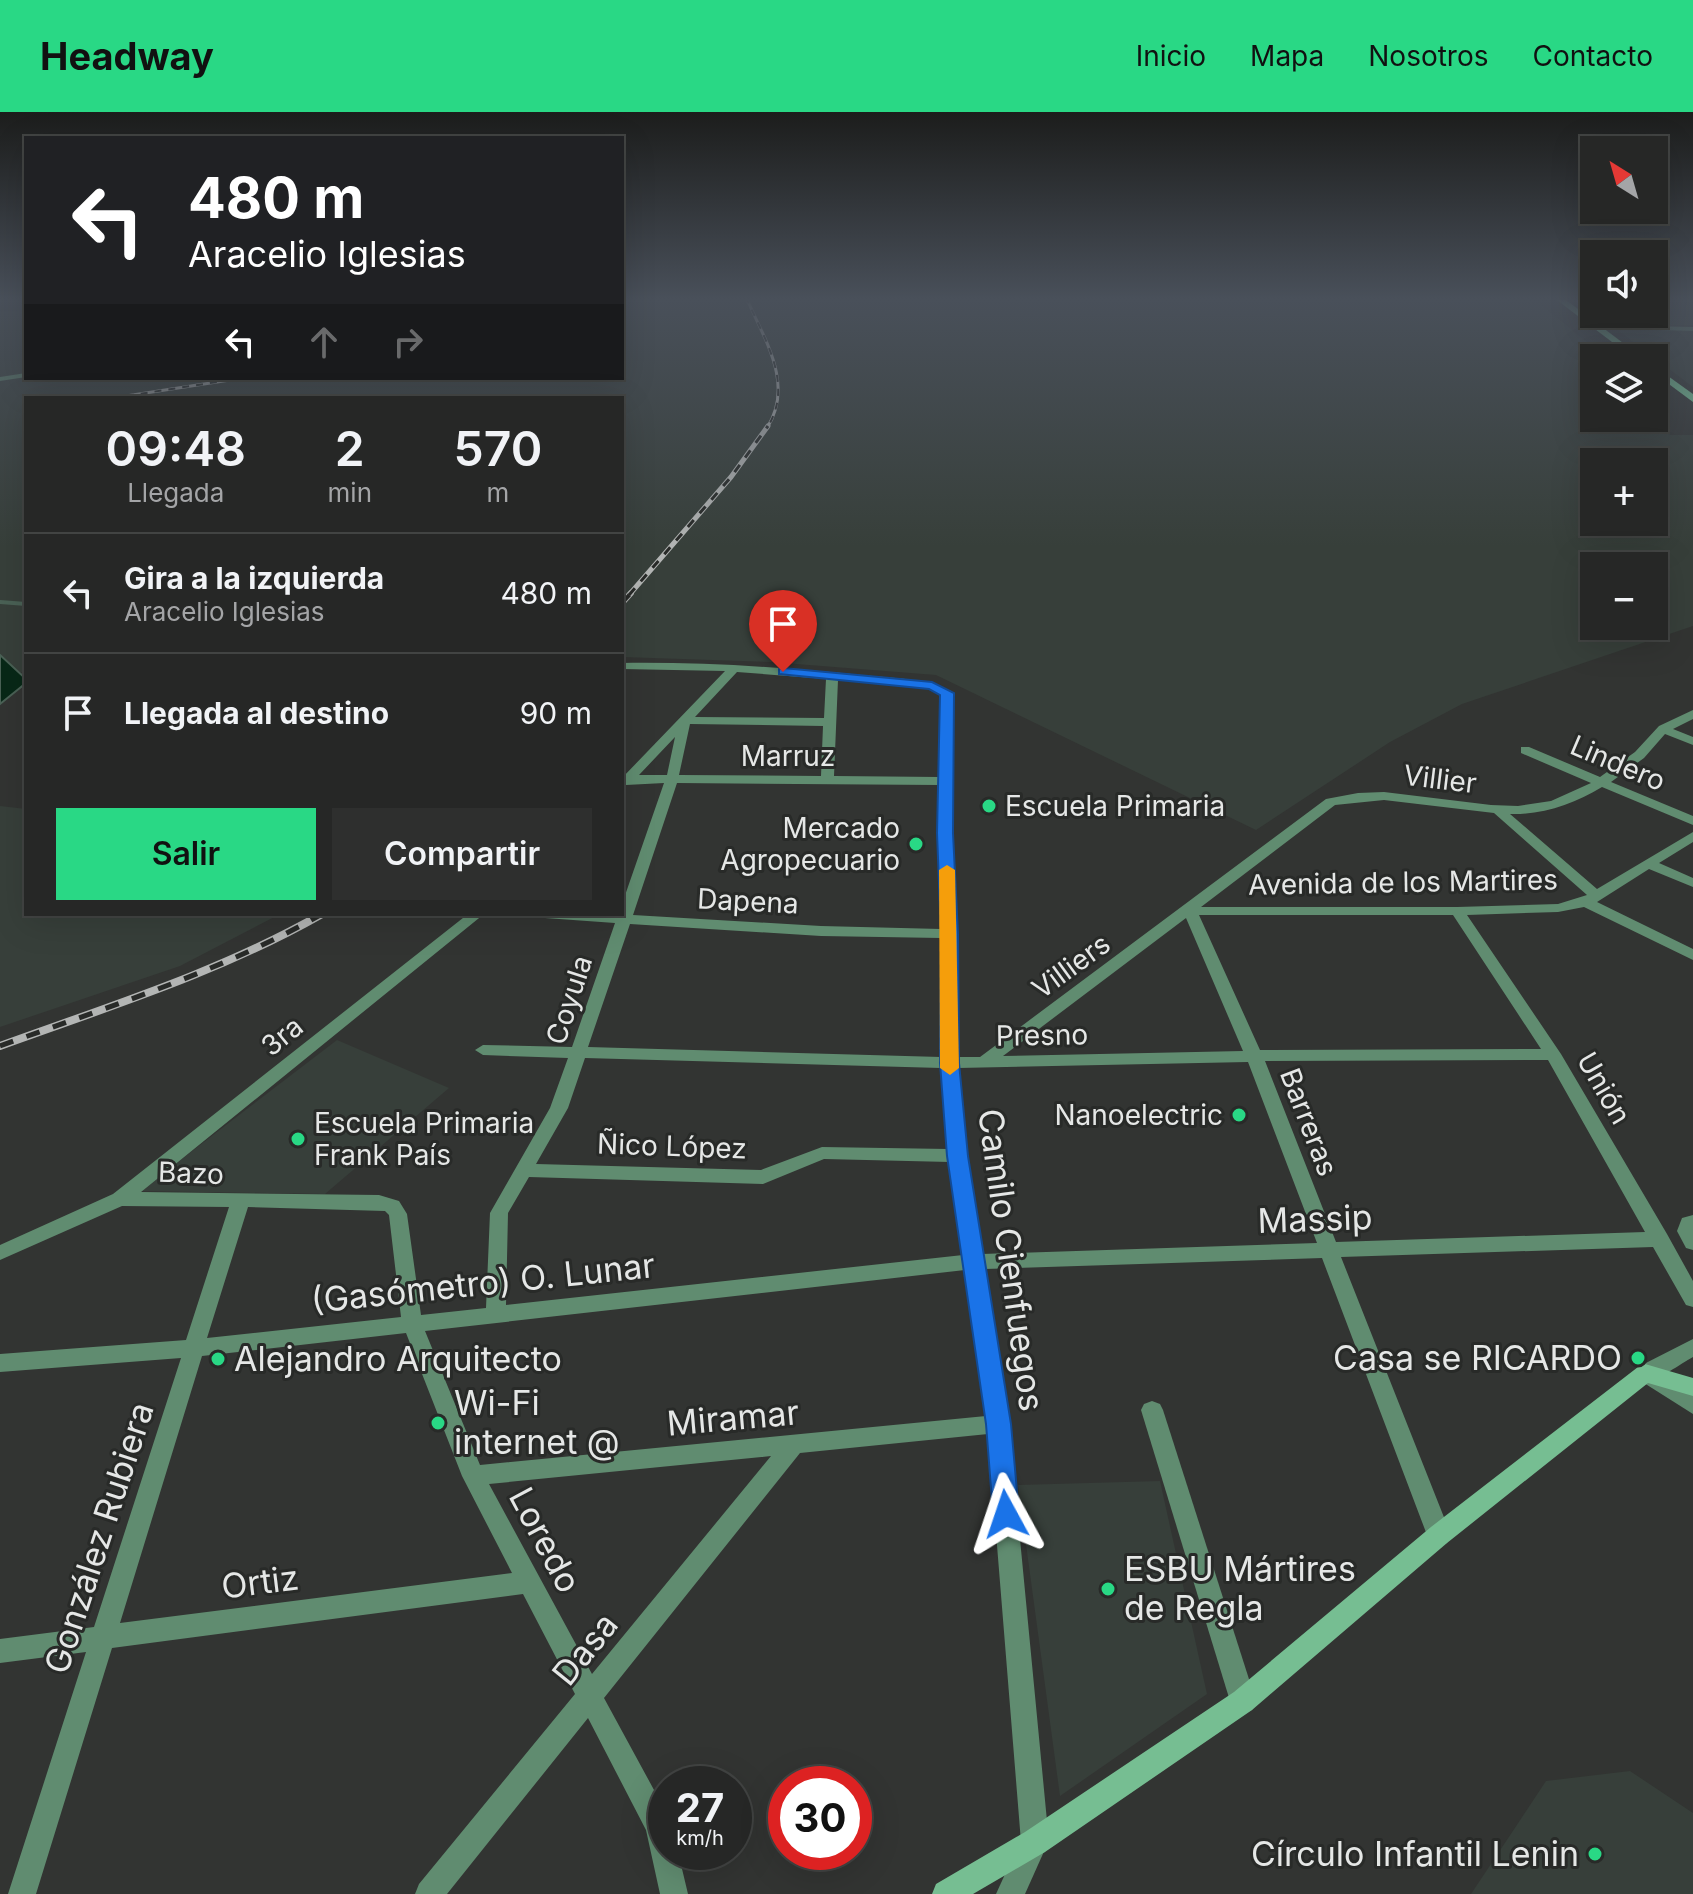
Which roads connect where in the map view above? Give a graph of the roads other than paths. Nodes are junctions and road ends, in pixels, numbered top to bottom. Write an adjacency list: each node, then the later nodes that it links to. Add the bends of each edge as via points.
1 (1669, 380): 2 (main road)
2 (1693, 399)
3 (624, 666): 4 (street)
4 (734, 668): 5 (street); 7 (street)
5 (832, 675): 8 (street); 14 (street, Camilo Cienfuegos, via 942,688 947,693)
6 (1693, 714): 9 (street, Villier)
7 (685, 720): 8 (street); 13 (street, Coyula); 16 (street)
8 (829, 722): 12 (street)
9 (1663, 729): 10 (street); 15 (street, Villier, via 1635,759)
10 (1693, 741)
11 (1525, 750): 15 (street, Lindero)
12 (827, 779): 13 (street, Marruz); 14 (street, Marruz)
13 (672, 780): 16 (street, Marruz); 25 (street, Coyula)
14 (948, 781): 30 (street, Camilo Cienfuegos)
15 (1599, 781): 17 (street, Villier, via 1546,807); 18 (street, Lindero)
16 (625, 782)
17 (1498, 810): 22 (street); 23 (street, Villier, via 1387,796 1331,802)
18 (1693, 821)
19 (1693, 836): 20 (street, Avenida de los Martires)
20 (1649, 864): 21 (street); 22 (street, Avenida de los Martires)
21 (1693, 883)
22 (1592, 899): 24 (street, Avenida de los Martires, via 1558,908); 31 (street)
23 (1190, 911): 24 (street, Avenida de los Martires); 35 (street, Barreras); 37 (street, Villiers)
24 (1457, 911): 34 (street, Unión)
25 (624, 915)
26 (474, 916): 40 (street, 3ra)
27 (567, 916): 29 (street, Dapena)
28 (624, 916): 29 (street, Coyula)
29 (622, 921): 30 (street, Dapena); 33 (street, Coyula)
30 (949, 934): 36 (street, Camilo Cienfuegos)
31 (1693, 955)
32 (483, 1050): 33 (street, Presno)
33 (579, 1053): 36 (street, Presno); 39 (street, Coyula, via 559,1108)
34 (1553, 1054): 35 (street, Presno); 44 (street, Unión)
35 (1254, 1056): 37 (street, Presno); 46 (street, Barreras)
36 (949, 1063): 37 (street, Presno); 38 (street, Camilo Cienfuegos)
37 (983, 1063)
38 (958, 1156): 39 (street, Ñico López, via 822,1153 763,1177); 48 (street, Camilo Cienfuegos)
39 (524, 1170): 50 (street, Coyula, via 499,1213)
40 (120, 1199): 41 (street, Bazo); 47 (street, Bazo)
41 (240, 1202): 42 (street, Bazo); 53 (street, González Rubiera)
42 (392, 1206): 51 (street, Loredo, via 398,1214)
43 (1693, 1222): 45 (street, via 1687,1231)
44 (1660, 1239): 46 (street, Massip); 49 (street, Unión)
45 (1693, 1243)
46 (1329, 1250): 48 (street, Massip); 62 (street, Barreras)
47 (0, 1253)
48 (972, 1262): 50 (street, (Gasómetro) O. Lunar); 59 (street, Camilo Cienfuegos)
49 (1693, 1299)
50 (496, 1313): 51 (street, (Gasómetro) O. Lunar)
51 (412, 1323): 53 (street, (Gasómetro) O. Lunar); 61 (street, Loredo)
52 (1693, 1347): 55 (street)
53 (194, 1348): 54 (street, (Gasómetro) O. Lunar); 64 (street, González Rubiera)
54 (0, 1363)
55 (1645, 1373): 56 (main road); 57 (street); 62 (main road)
56 (1693, 1387)
57 (1693, 1405)
58 (1152, 1410): 67 (street)
59 (998, 1424): 60 (street, Miramar); 68 (street, Camilo Cienfuegos)
60 (792, 1447): 61 (street, Miramar); 66 (street, Dasa)
61 (473, 1476): 63 (street, Loredo)
62 (1439, 1535): 67 (main road)
63 (529, 1582): 64 (street, Ortiz); 66 (street, Loredo)
64 (103, 1637): 65 (street, Ortiz); 70 (street, González Rubiera)
65 (0, 1651)
66 (590, 1697): 71 (street, Dasa); 72 (street, Loredo, via 659,1827)
67 (1243, 1701): 68 (main road)
68 (1035, 1842): 69 (main road); 73 (street)
69 (962, 1890)
70 (22, 1894)
71 (429, 1894)
72 (674, 1894)
73 (1010, 1894)

